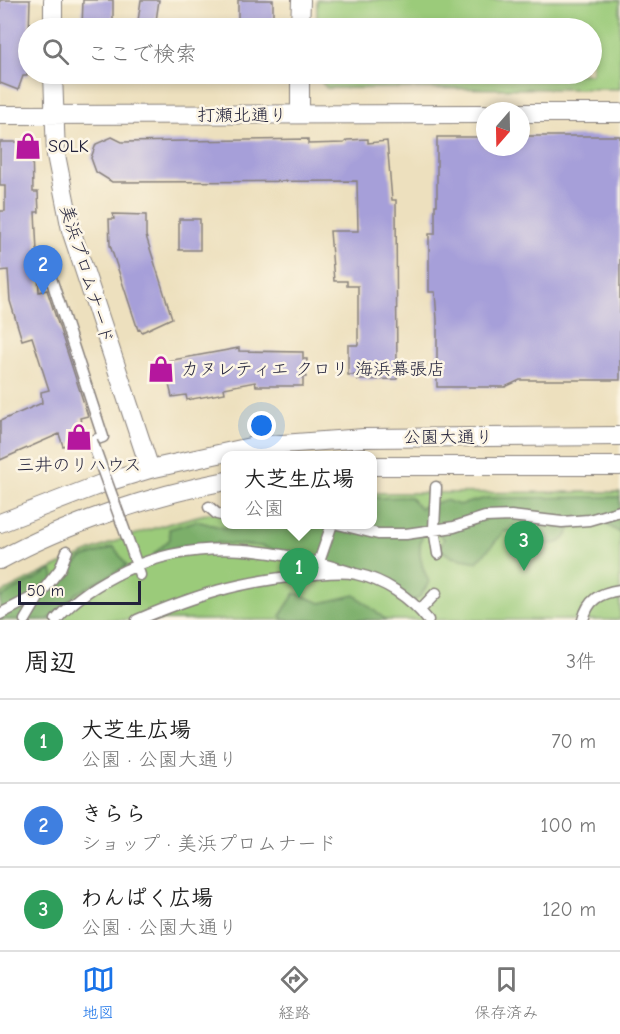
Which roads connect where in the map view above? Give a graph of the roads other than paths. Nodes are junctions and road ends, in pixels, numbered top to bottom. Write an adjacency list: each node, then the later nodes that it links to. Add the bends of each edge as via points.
1 (53, 0): 3 (street)
2 (301, 0): 4 (street)
3 (53, 18)
4 (300, 18)
5 (53, 84): 12 (street, 美浜プロムナード)
6 (300, 84): 9 (street)
7 (530, 113): 8 (street)
8 (620, 113)
9 (300, 114): 10 (street, 打瀬北通り); 12 (street, 打瀬北通り)
10 (476, 114)
11 (0, 115): 12 (street, 打瀬北通り)
12 (53, 116): 19 (street, 美浜プロムナード, via 56,155 71,230)
13 (48, 269): 33 (street, bridge, via 103,437 92,441)
14 (620, 436): 15 (street, 公園大通り, via 330,439)
15 (231, 451)
16 (221, 453): 19 (street, 公園大通り)
17 (377, 466): 18 (street, 公園大通り)
18 (620, 466)
19 (150, 468): 25 (street, 公園大通り)
20 (221, 482): 31 (street, via 148,498)
21 (436, 487): 28 (street)
22 (209, 507): 24 (street)
23 (620, 512): 28 (street, via 562,522 485,517)
24 (221, 515)
25 (0, 523)
26 (331, 529): 32 (street)
27 (356, 529): 28 (street, via 378,534)
28 (434, 530): 30 (street)
29 (67, 551): 36 (street, via 60,569)
30 (438, 554)
31 (0, 560)
32 (319, 562): 33 (street, via 273,552 222,548 180,551); 34 (street)
33 (138, 570): 41 (street, via 84,593)
34 (353, 573): 38 (street, via 393,588); 42 (street, via 262,579 234,585)
35 (620, 590): 44 (street, via 591,600)
36 (41, 593): 39 (street); 40 (street)
37 (436, 593): 38 (street)
38 (420, 610): 43 (street)
39 (0, 614)
40 (25, 620)
41 (56, 620)
42 (137, 620)
43 (428, 620)
44 (584, 620)

